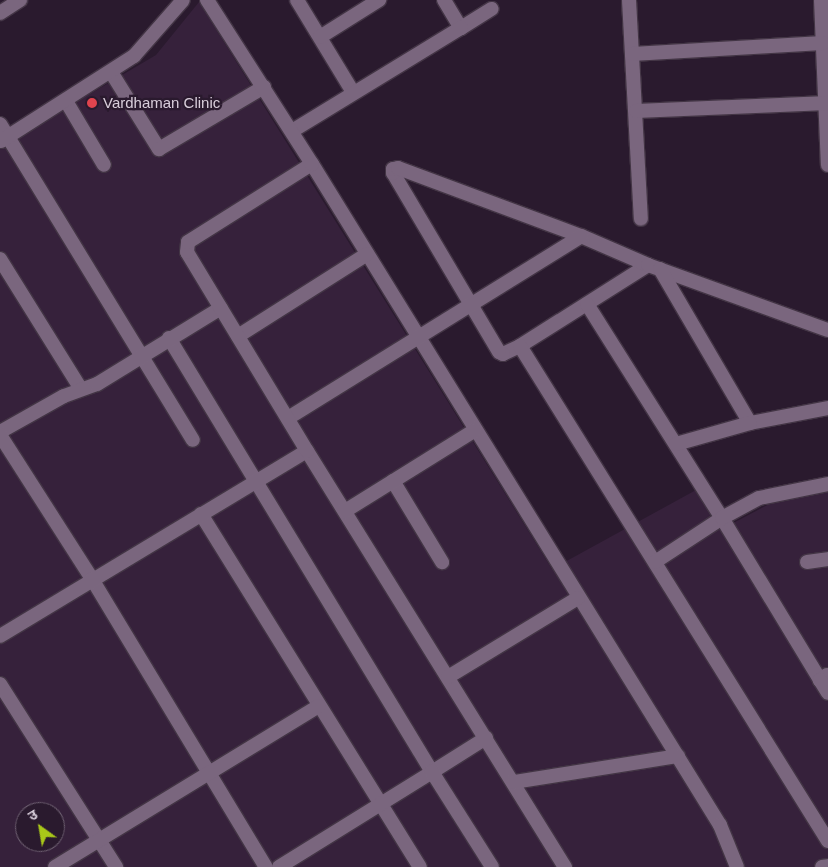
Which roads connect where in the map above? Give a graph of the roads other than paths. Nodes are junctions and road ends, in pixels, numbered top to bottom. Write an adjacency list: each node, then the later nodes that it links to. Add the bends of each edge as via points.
1 (20, 0): 10 (street)
2 (183, 0): 16 (street, via 145,46)
3 (206, 0): 17 (street)
4 (297, 0): 13 (street)
5 (379, 0): 13 (street)
6 (444, 0): 12 (street)
7 (629, 0): 15 (street)
8 (821, 0): 11 (street)
9 (491, 9): 12 (street)
10 (0, 13)
11 (825, 22): 14 (street)
12 (461, 28): 18 (street)
13 (320, 37): 18 (street)
14 (823, 43): 15 (street); 20 (street)
15 (632, 54): 21 (street)
16 (111, 72): 17 (street, via 159,149); 19 (street)
17 (264, 87): 23 (street)
18 (353, 92): 23 (street)
19 (66, 101): 24 (street); 25 (street)
20 (827, 103): 21 (street); 27 (street)
21 (636, 111): 28 (street)
22 (0, 124): 24 (street)
23 (292, 131): 26 (street)
24 (4, 139): 41 (street)
25 (104, 164)
26 (312, 164): 30 (street); 35 (street, via 188,242 187,252)
27 (828, 165)
28 (641, 219)
29 (582, 236): 32 (street); 34 (street); 34 (street, via 394,168 393,173)
30 (367, 254): 37 (street); 39 (street)
31 (0, 259): 42 (street)
32 (654, 267): 33 (street); 36 (street); 45 (street)
33 (587, 304): 40 (street); 49 (street)
34 (472, 305): 39 (street); 40 (street, via 499,352 507,353)
35 (220, 308): 37 (street); 38 (street)
36 (828, 330)
37 (238, 336): 44 (street)
38 (169, 338): 41 (street); 51 (street)
39 (419, 338): 44 (street); 46 (street)
40 (520, 346): 59 (street)
41 (140, 356): 42 (street, via 97,384); 48 (street)
42 (81, 389): 47 (street)
43 (828, 408): 45 (street)
44 (288, 418): 50 (street)
45 (750, 423): 49 (street)
46 (476, 430): 52 (street); 62 (street)
47 (0, 433): 61 (street)
48 (193, 440)
49 (676, 444): 56 (street)
50 (308, 451): 51 (street); 54 (street)
51 (256, 480): 55 (street); 72 (street)
52 (393, 481): 54 (street); 58 (street)
53 (828, 484): 56 (street, via 760,498)
54 (345, 510): 64 (street)
55 (201, 514): 61 (street); 68 (street)
56 (722, 518): 59 (street); 65 (street)
57 (828, 559): 60 (street)
58 (442, 562)
59 (655, 562): 76 (street)
60 (807, 562)
61 (92, 579): 63 (street); 71 (street)
62 (578, 598): 64 (street); 70 (street)
63 (0, 636)
64 (448, 677): 69 (street)
65 (824, 677): 67 (street)
66 (0, 684): 75 (street)
67 (828, 693)
68 (319, 706): 71 (street); 74 (street)
69 (486, 738): 72 (street); 73 (street)
70 (678, 756): 73 (street); 85 (street, via 720,824)
71 (208, 772): 75 (street); 80 (street)
72 (432, 772): 74 (street); 83 (street)
73 (514, 782): 84 (street)
74 (381, 805): 81 (street); 82 (street)
75 (100, 840): 78 (street); 79 (street)
76 (828, 841)
77 (828, 866): 86 (street)
78 (55, 867)
79 (116, 867)
80 (266, 867)
81 (279, 867)
82 (420, 867)
83 (492, 867)
84 (565, 867)
85 (737, 867)
86 (822, 867)

